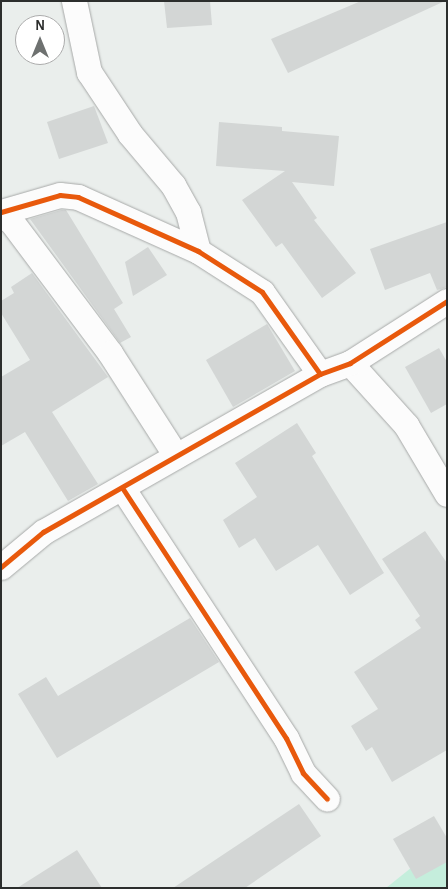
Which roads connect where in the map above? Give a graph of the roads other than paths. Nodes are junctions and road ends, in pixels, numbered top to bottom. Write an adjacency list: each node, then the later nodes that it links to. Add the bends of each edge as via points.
1 (74, 1): 3 (street, via 89,72 130,134 173,185 191,221)
2 (1, 214): 3 (street, via 60,195 78,198); 7 (street, via 10,221 110,352)
3 (198, 252): 6 (street, via 262,292)
4 (447, 301): 5 (street)
5 (350, 363): 6 (street); 9 (street, via 406,425)
6 (320, 374): 7 (street)
7 (176, 456): 8 (street)
8 (123, 489): 10 (street, via 43,532); 11 (street, via 286,738 303,773)
9 (447, 494)
10 (1, 567)
11 (327, 799)

